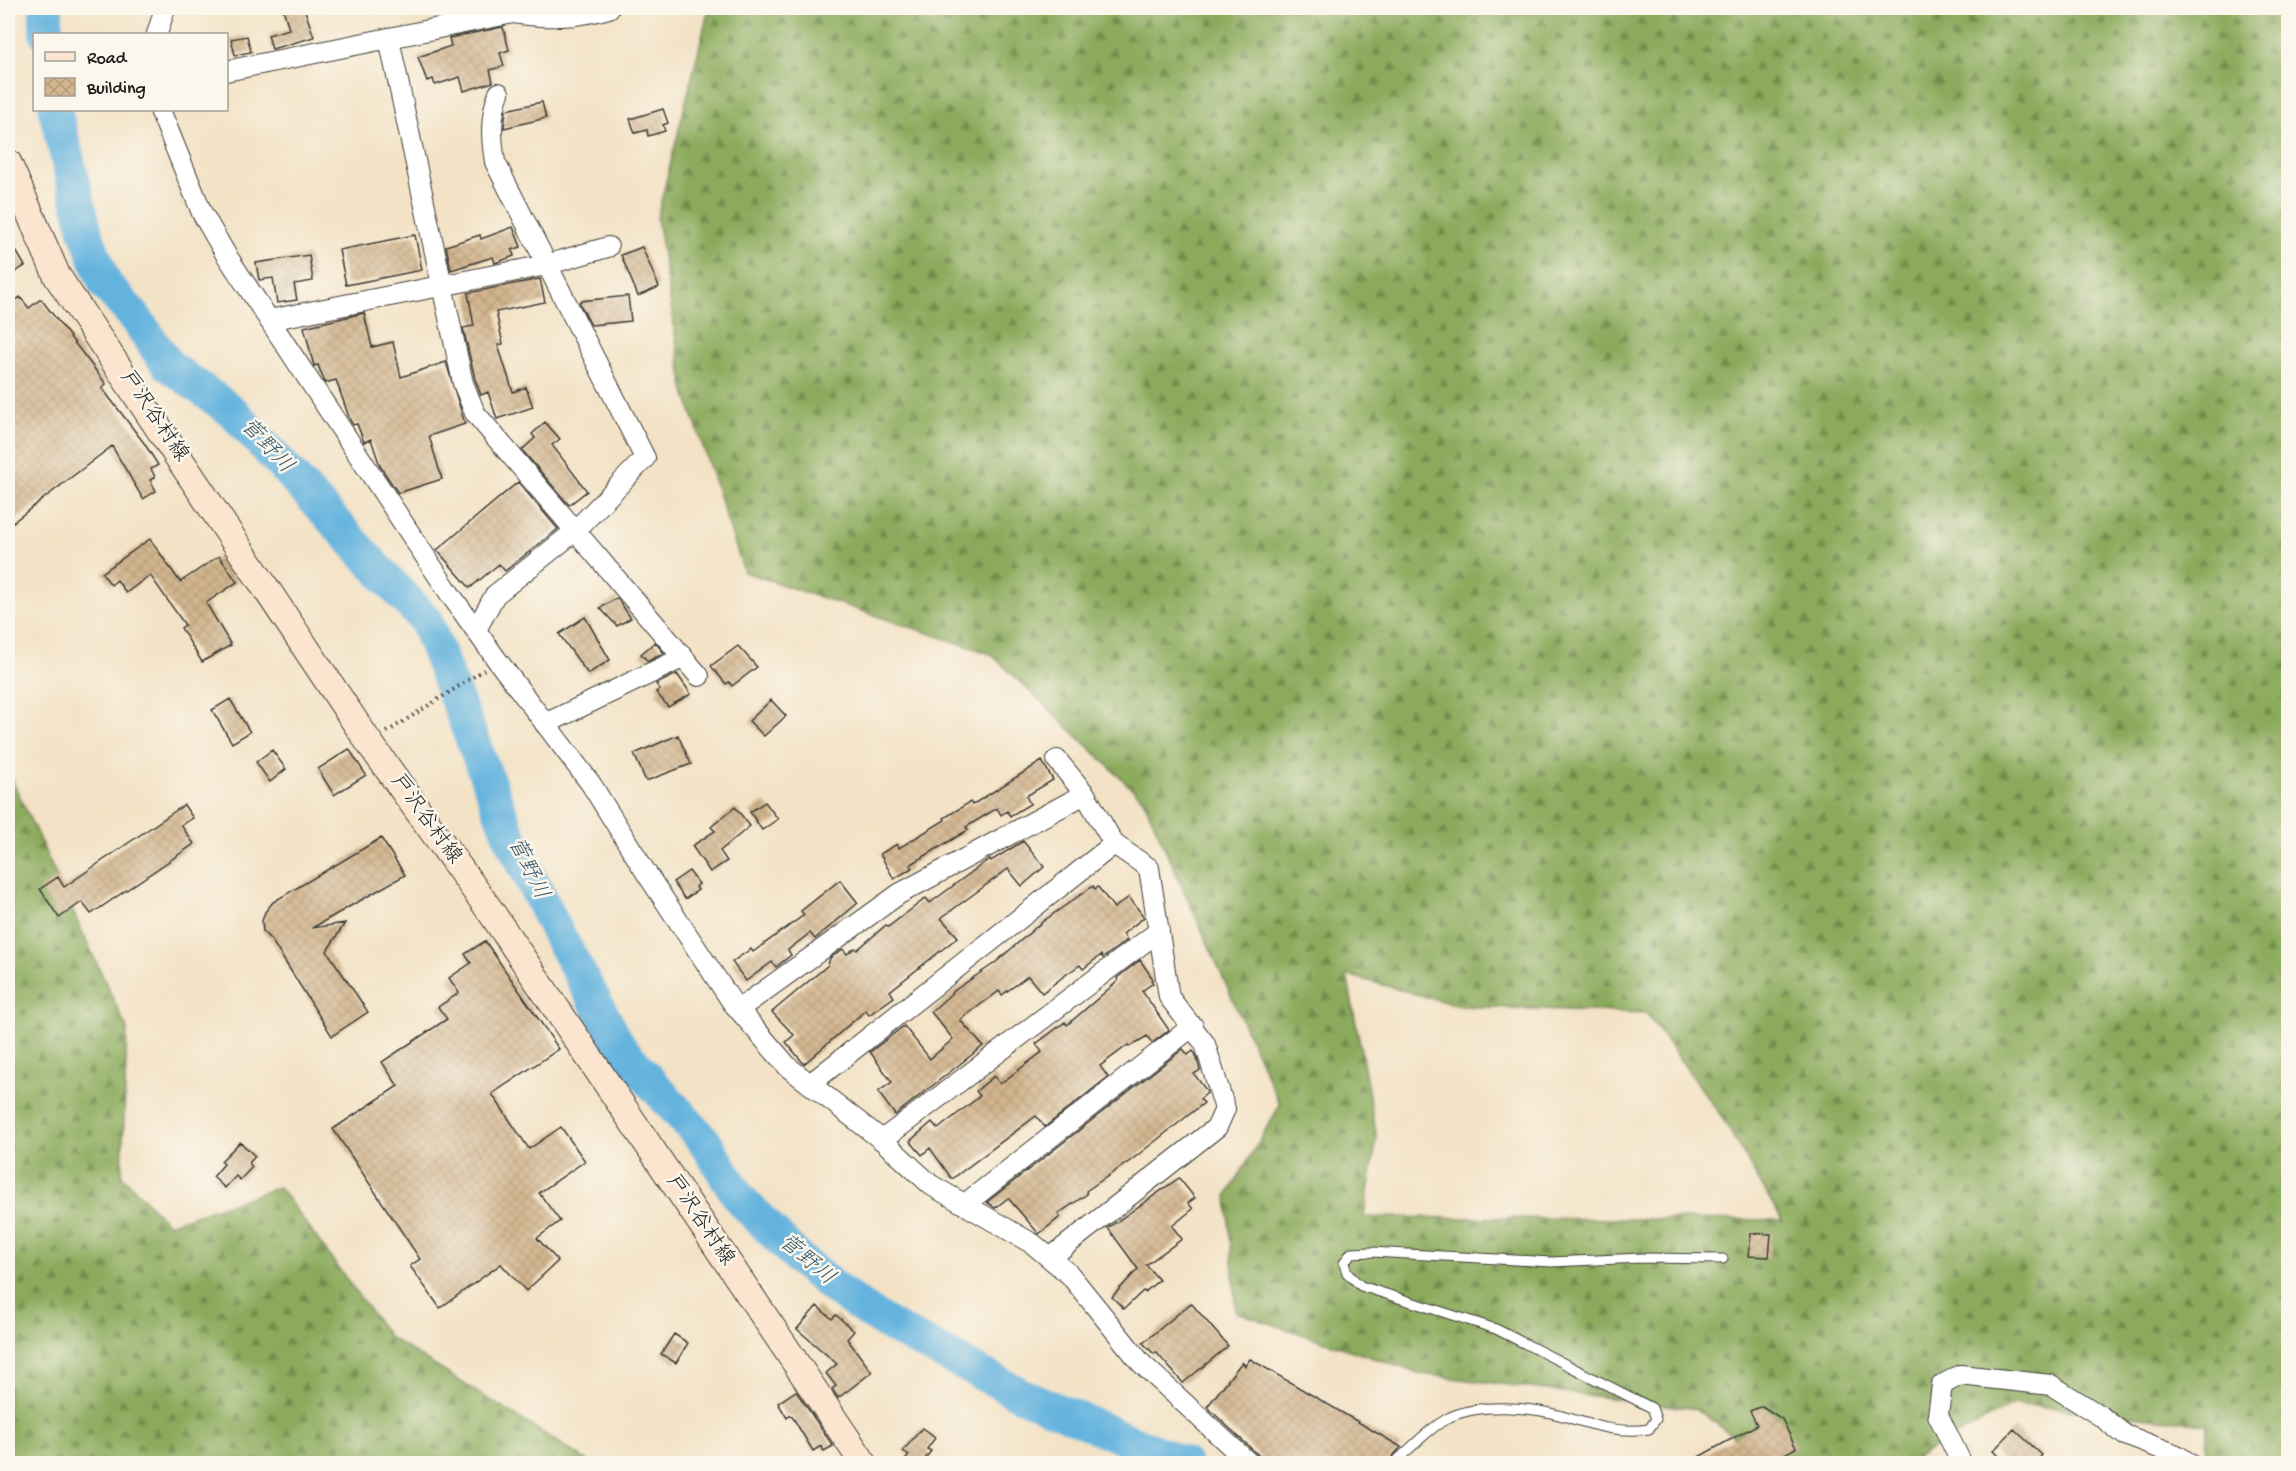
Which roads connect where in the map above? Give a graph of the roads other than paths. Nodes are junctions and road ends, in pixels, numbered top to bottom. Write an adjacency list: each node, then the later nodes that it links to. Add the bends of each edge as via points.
1 (165, 8): 3 (street)
2 (609, 8): 4 (street, via 584,15 545,18 513,13)
3 (157, 33)
4 (389, 39): 5 (street); 11 (street)
5 (228, 71)
6 (499, 93): 10 (street, via 491,126 495,162)
7 (160, 111): 12 (street, via 202,213)
8 (8, 163): 29 (main road, 戸沢谷村線, via 57,276 368,741 491,912)
9 (608, 248): 10 (street)
10 (546, 265): 11 (street); 13 (street, via 645,458)
11 (442, 286): 12 (street); 13 (street, via 462,383 475,413)
12 (269, 320): 14 (street)
13 (574, 532): 14 (street, via 495,595); 15 (street)
14 (476, 630): 17 (street)
15 (682, 658): 16 (street); 17 (street)
16 (699, 676)
17 (545, 724): 22 (street, via 591,784)
18 (1057, 760): 19 (street)
19 (1085, 794): 20 (street); 22 (street, via 899,894)
20 (1114, 844): 21 (street, via 1149,868); 24 (street)
21 (1159, 931): 23 (street, via 1169,997); 25 (street)
22 (739, 1009): 24 (street, via 788,1067)
23 (1193, 1026): 26 (street); 27 (street, via 1205,1044 1225,1108 1217,1127)
24 (810, 1084): 25 (street)
25 (882, 1140): 26 (street, via 931,1185)
26 (965, 1204): 27 (street)
27 (1050, 1258): 30 (street, via 1070,1275 1141,1362)
28 (1723, 1259): 31 (lane, via 1551,1262 1351,1254 1344,1263 1347,1273 1361,1286 1496,1329 1637,1399 1652,1408 1656,1419 1648,1429 1629,1432 1608,1430 1556,1414 1484,1409 1452,1416)
29 (864, 1464)
30 (1250, 1464)
31 (1393, 1464)
32 (1962, 1464): 33 (street, via 1938,1415 1942,1385 1960,1374 2051,1385 2125,1435)
33 (2190, 1464)

